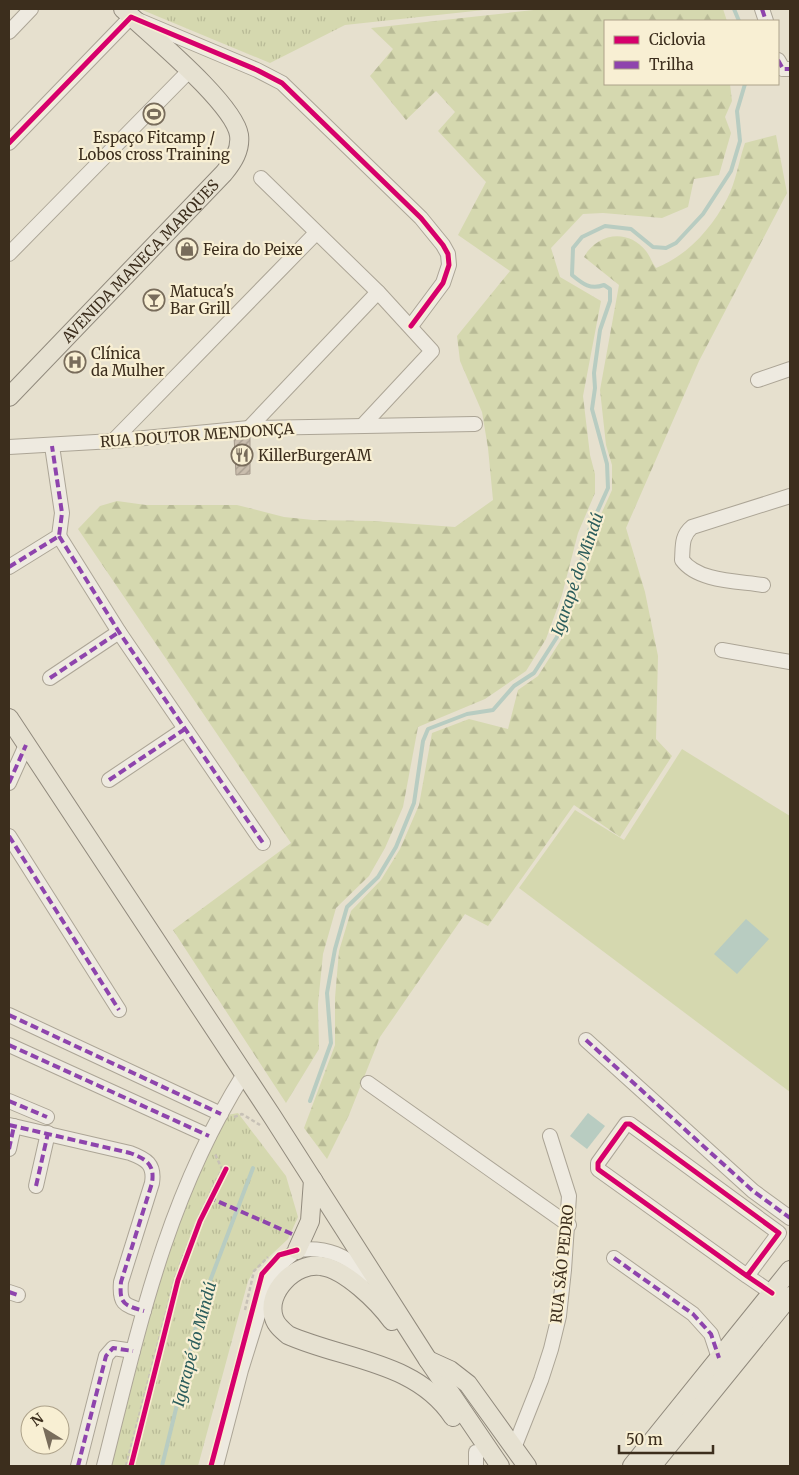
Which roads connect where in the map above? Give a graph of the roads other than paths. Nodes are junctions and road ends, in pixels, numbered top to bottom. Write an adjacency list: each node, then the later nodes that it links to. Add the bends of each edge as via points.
1 (31, 9): 4 (street)
2 (109, 9): 3 (main road, AVENIDA MANECA MARQUES)
3 (126, 16): 7 (main road, AVENIDA MANECA MARQUES); 8 (street); 13 (street, via 282,83 421,218 443,245 449,265 443,283)
4 (9, 32)
5 (779, 62): 6 (street, via 783,70)
6 (790, 69)
7 (186, 75): 11 (street); 16 (main road, AVENIDA MANECA MARQUES, via 225,125 228,144 224,154); 17 (main road, AVENIDA MANECA MARQUES, via 227,110 234,122 240,143 232,164)
8 (9, 143)
9 (261, 178): 10 (street)
10 (316, 233): 12 (street); 21 (street)
11 (9, 254)
12 (378, 292): 13 (street); 20 (street)
13 (411, 326): 19 (street, via 432,352)
14 (790, 369): 15 (street)
15 (758, 380)
16 (9, 381)
17 (9, 397)
18 (475, 424): 19 (street, RUA DOUTOR MENDONÇA)
19 (363, 425): 20 (street, RUA DOUTOR MENDONÇA)
20 (249, 428): 21 (street, RUA DOUTOR MENDONÇA)
21 (113, 441): 22 (street, RUA DOUTOR MENDONÇA)
22 (52, 446): 23 (street, RUA DOUTOR MENDONÇA); 25 (street, via 62,513)
23 (9, 447)
24 (790, 496): 27 (street, via 692,526 682,541 682,560 693,570 710,577)
25 (59, 536): 26 (street); 28 (street)
26 (9, 567)
27 (763, 585)
28 (119, 632): 31 (street); 33 (street)
29 (722, 650): 30 (street)
30 (790, 662)
31 (50, 678)
32 (9, 718): 34 (main road)
33 (185, 729): 35 (street); 38 (street)
34 (26, 745): 36 (street); 43 (main road)
35 (109, 780)
36 (9, 783)
37 (9, 836): 39 (street)
38 (263, 842)
39 (119, 1010)
40 (9, 1015): 46 (street)
41 (586, 1040): 55 (street, via 753,1190)
42 (9, 1045): 50 (street)
43 (244, 1074): 46 (street); 53 (main road, via 266,1121)
44 (368, 1083): 56 (street)
45 (9, 1101): 47 (street)
46 (226, 1116): 50 (street)
47 (47, 1118)
48 (12, 1126): 49 (street); 52 (street)
49 (48, 1133): 54 (street); 64 (street, via 130,1154 146,1159 151,1165 152,1183 121,1282 120,1295 125,1304)
50 (209, 1136): 64 (street, via 172,1220)
51 (550, 1136): 56 (street, RUA SÃO PEDRO, via 568,1189)
52 (9, 1149)
53 (313, 1180): 57 (main road, via 310,1221); 61 (main road)
54 (36, 1186)
55 (790, 1218)
56 (569, 1225): 69 (street, RUA SÃO PEDRO, via 559,1316 541,1380)
57 (297, 1250): 61 (street, via 324,1249 339,1253); 73 (street, via 270,1278)
58 (614, 1258): 66 (street, via 694,1314 711,1334)
59 (790, 1270): 62 (main road)
60 (747, 1276): 60 (street, via 598,1168 598,1163 626,1124 779,1233); 62 (street)
61 (377, 1283): 67 (main road)
62 (772, 1293): 66 (main road)
63 (790, 1296): 77 (main road)
64 (144, 1311): 65 (street)
65 (133, 1351): 71 (street, via 113,1348 106,1356); 72 (street)
66 (719, 1358): 76 (main road)
67 (428, 1360): 68 (main road); 69 (main road, via 450,1370 468,1384)
68 (466, 1417): 70 (main road, via 386,1313 344,1276 318,1265 301,1268 286,1280 272,1310 282,1330 298,1339 416,1381 440,1400); 74 (main road)
69 (514, 1448): 75 (main road)
70 (479, 1462)
71 (78, 1466)
72 (104, 1466)
73 (216, 1466)
74 (500, 1466)
75 (526, 1466)
76 (632, 1466)
77 (652, 1466)

